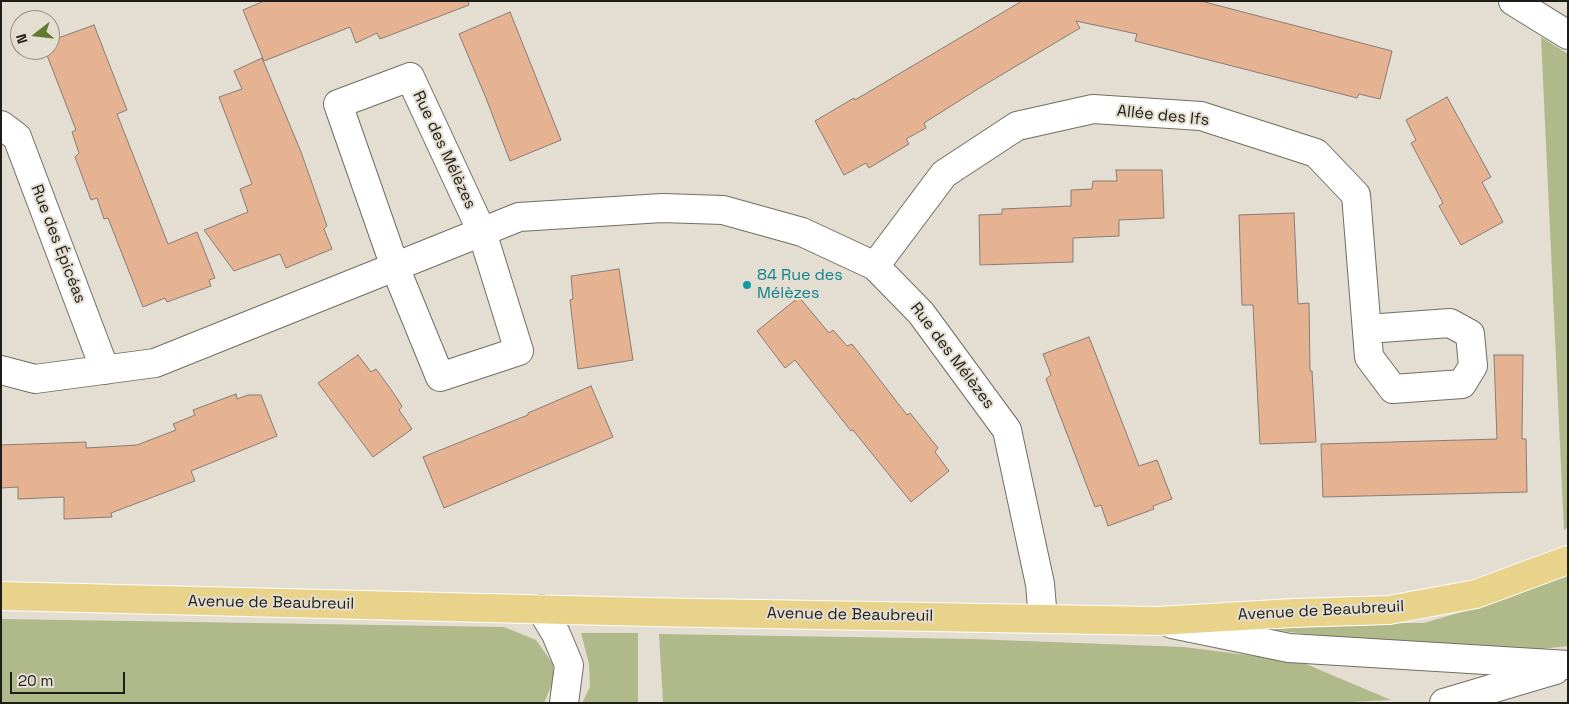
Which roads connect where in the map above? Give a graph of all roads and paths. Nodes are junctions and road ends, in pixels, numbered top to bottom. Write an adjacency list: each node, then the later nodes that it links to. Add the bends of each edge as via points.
1 (1513, 1): 2 (street)
2 (1568, 35)
3 (1, 125): 9 (street, Rue des Épicéas, via 17,137)
4 (482, 232): 5 (street, Rue des Mélèzes, via 519,217 662,208 723,210 802,232); 6 (street, Rue des Mélèzes); 6 (street, Rue des Mélèzes, via 519,351 440,377); 6 (street, Rue des Mélèzes, via 410,77 338,104)
5 (875, 266): 7 (street, Allée des Ifs, via 944,174 1017,126 1093,109 1201,116 1316,153 1356,195); 13 (street, Rue des Mélèzes, via 922,313 1007,430 1040,584)
6 (395, 268): 9 (street, Rue des Mélèzes, via 155,363)
7 (1367, 329)
8 (1, 370): 9 (street, Rue des Mélèzes, via 35,380)
9 (105, 370)
10 (1568, 560): 14 (main road, Avenue de Beaubreuil, via 1476,594 1389,610)
11 (1, 596): 12 (main road, Avenue de Beaubreuil)
12 (541, 610): 13 (main road, Avenue de Beaubreuil); 16 (street, via 569,665)
13 (1043, 619): 14 (main road, Avenue de Beaubreuil)
14 (1158, 622): 15 (street, Avenue de Beaubreuil, via 1288,648)
15 (1568, 666): 17 (street)
16 (564, 703)
17 (1444, 703)

